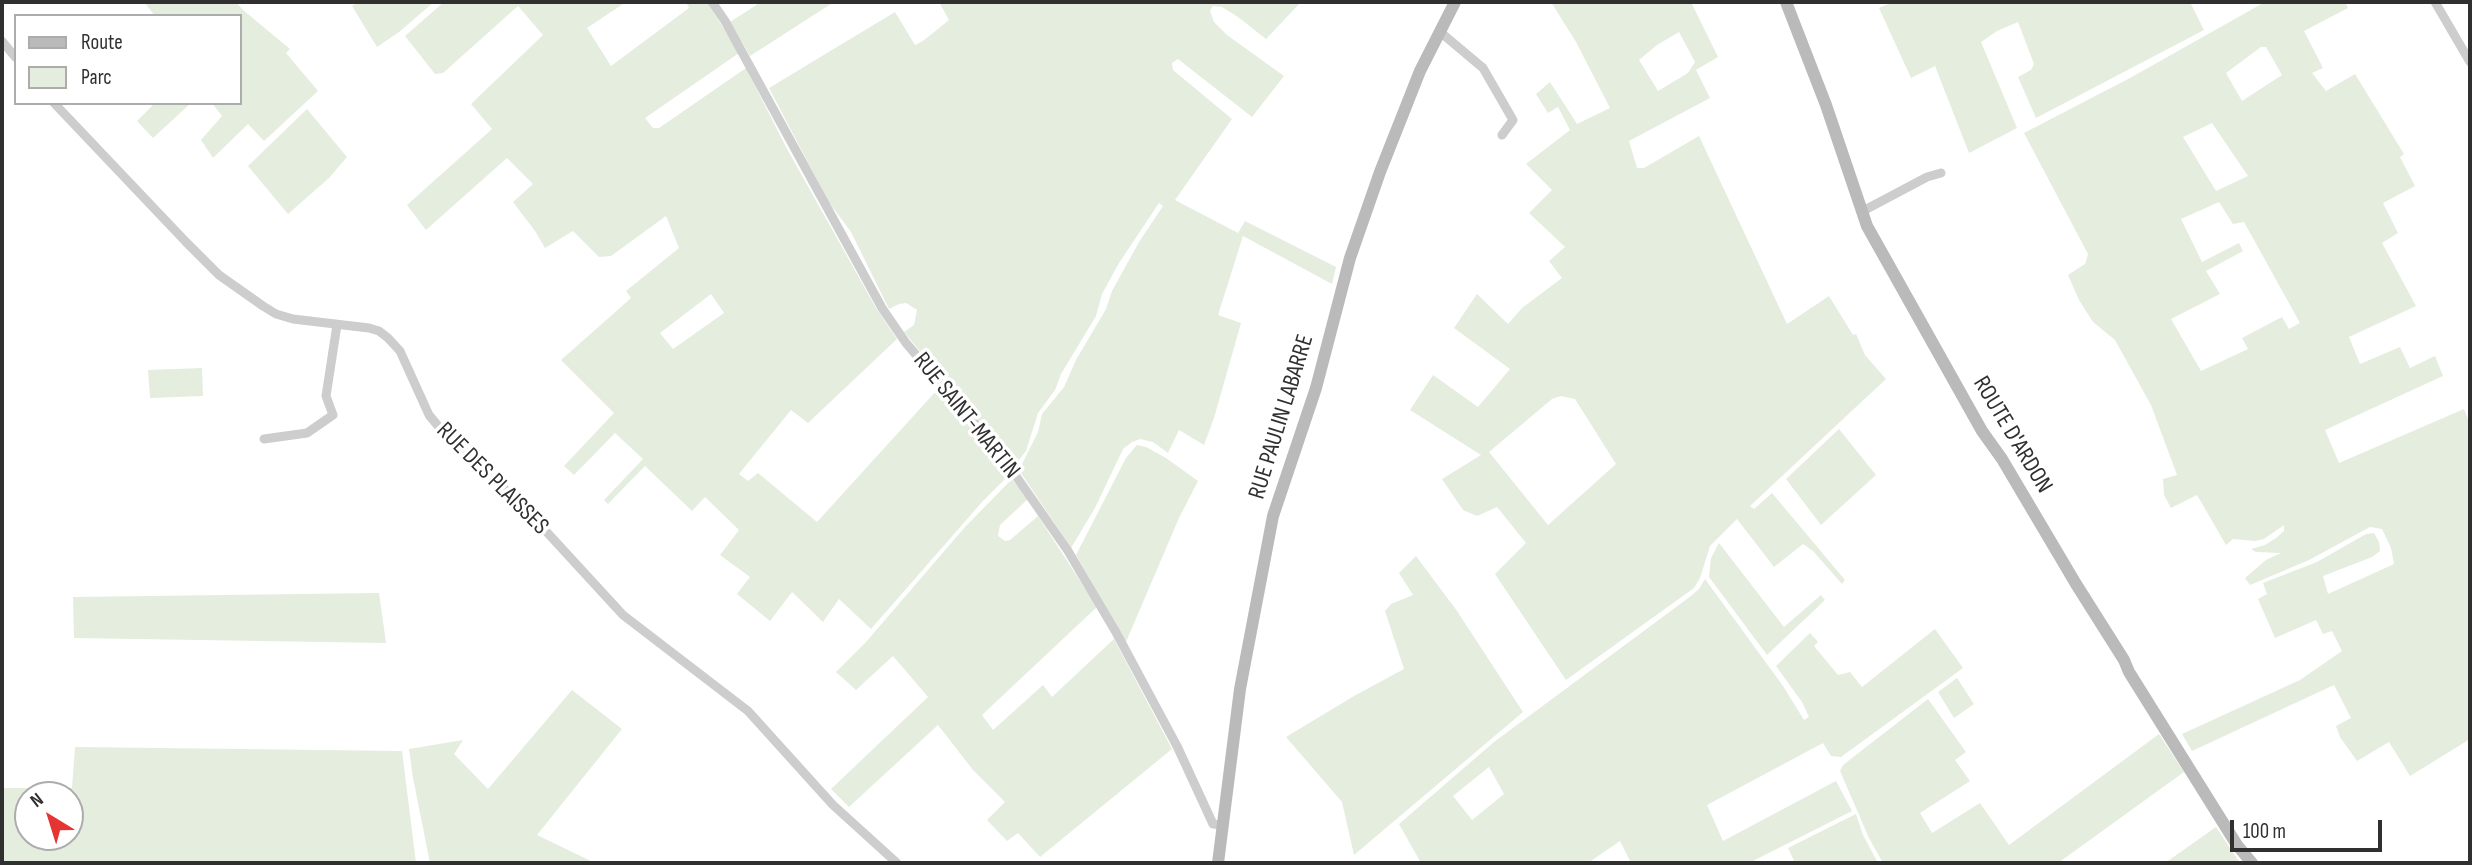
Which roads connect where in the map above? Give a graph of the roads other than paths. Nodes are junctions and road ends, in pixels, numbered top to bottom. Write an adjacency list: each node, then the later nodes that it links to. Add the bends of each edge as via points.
1 (712, 2): 15 (street, RUE SAINT-MARTIN, via 896,329 1000,453 1068,551 1177,746 1213,824)
2 (1455, 2): 5 (street, RUE PAULIN LABARRE)
3 (1786, 2): 12 (street, ROUTE D'ARDON)
4 (2435, 2): 8 (street)
5 (1440, 30): 10 (street, via 1483,68 1513,120); 15 (street, RUE PAULIN LABARRE, via 1396,131 1350,258 1316,388 1273,516 1240,689)
6 (2, 41): 7 (street)
7 (14, 56)
8 (2470, 62)
9 (56, 105): 13 (street, RUE DES PLAISSES, via 219,275 276,314)
10 (1502, 135)
11 (1941, 173): 12 (street)
12 (1861, 212): 18 (street, ROUTE D'ARDON, via 1982,431)
13 (337, 325): 14 (street, via 326,396 333,415 307,433); 16 (street, RUE DES PLAISSES, via 369,328 388,338 400,351 439,427 521,504 624,615 748,712 833,805)
14 (264, 439)
15 (1222, 825): 17 (street, RUE PAULIN LABARRE)
16 (897, 863)
17 (1218, 863)
18 (2252, 863)

